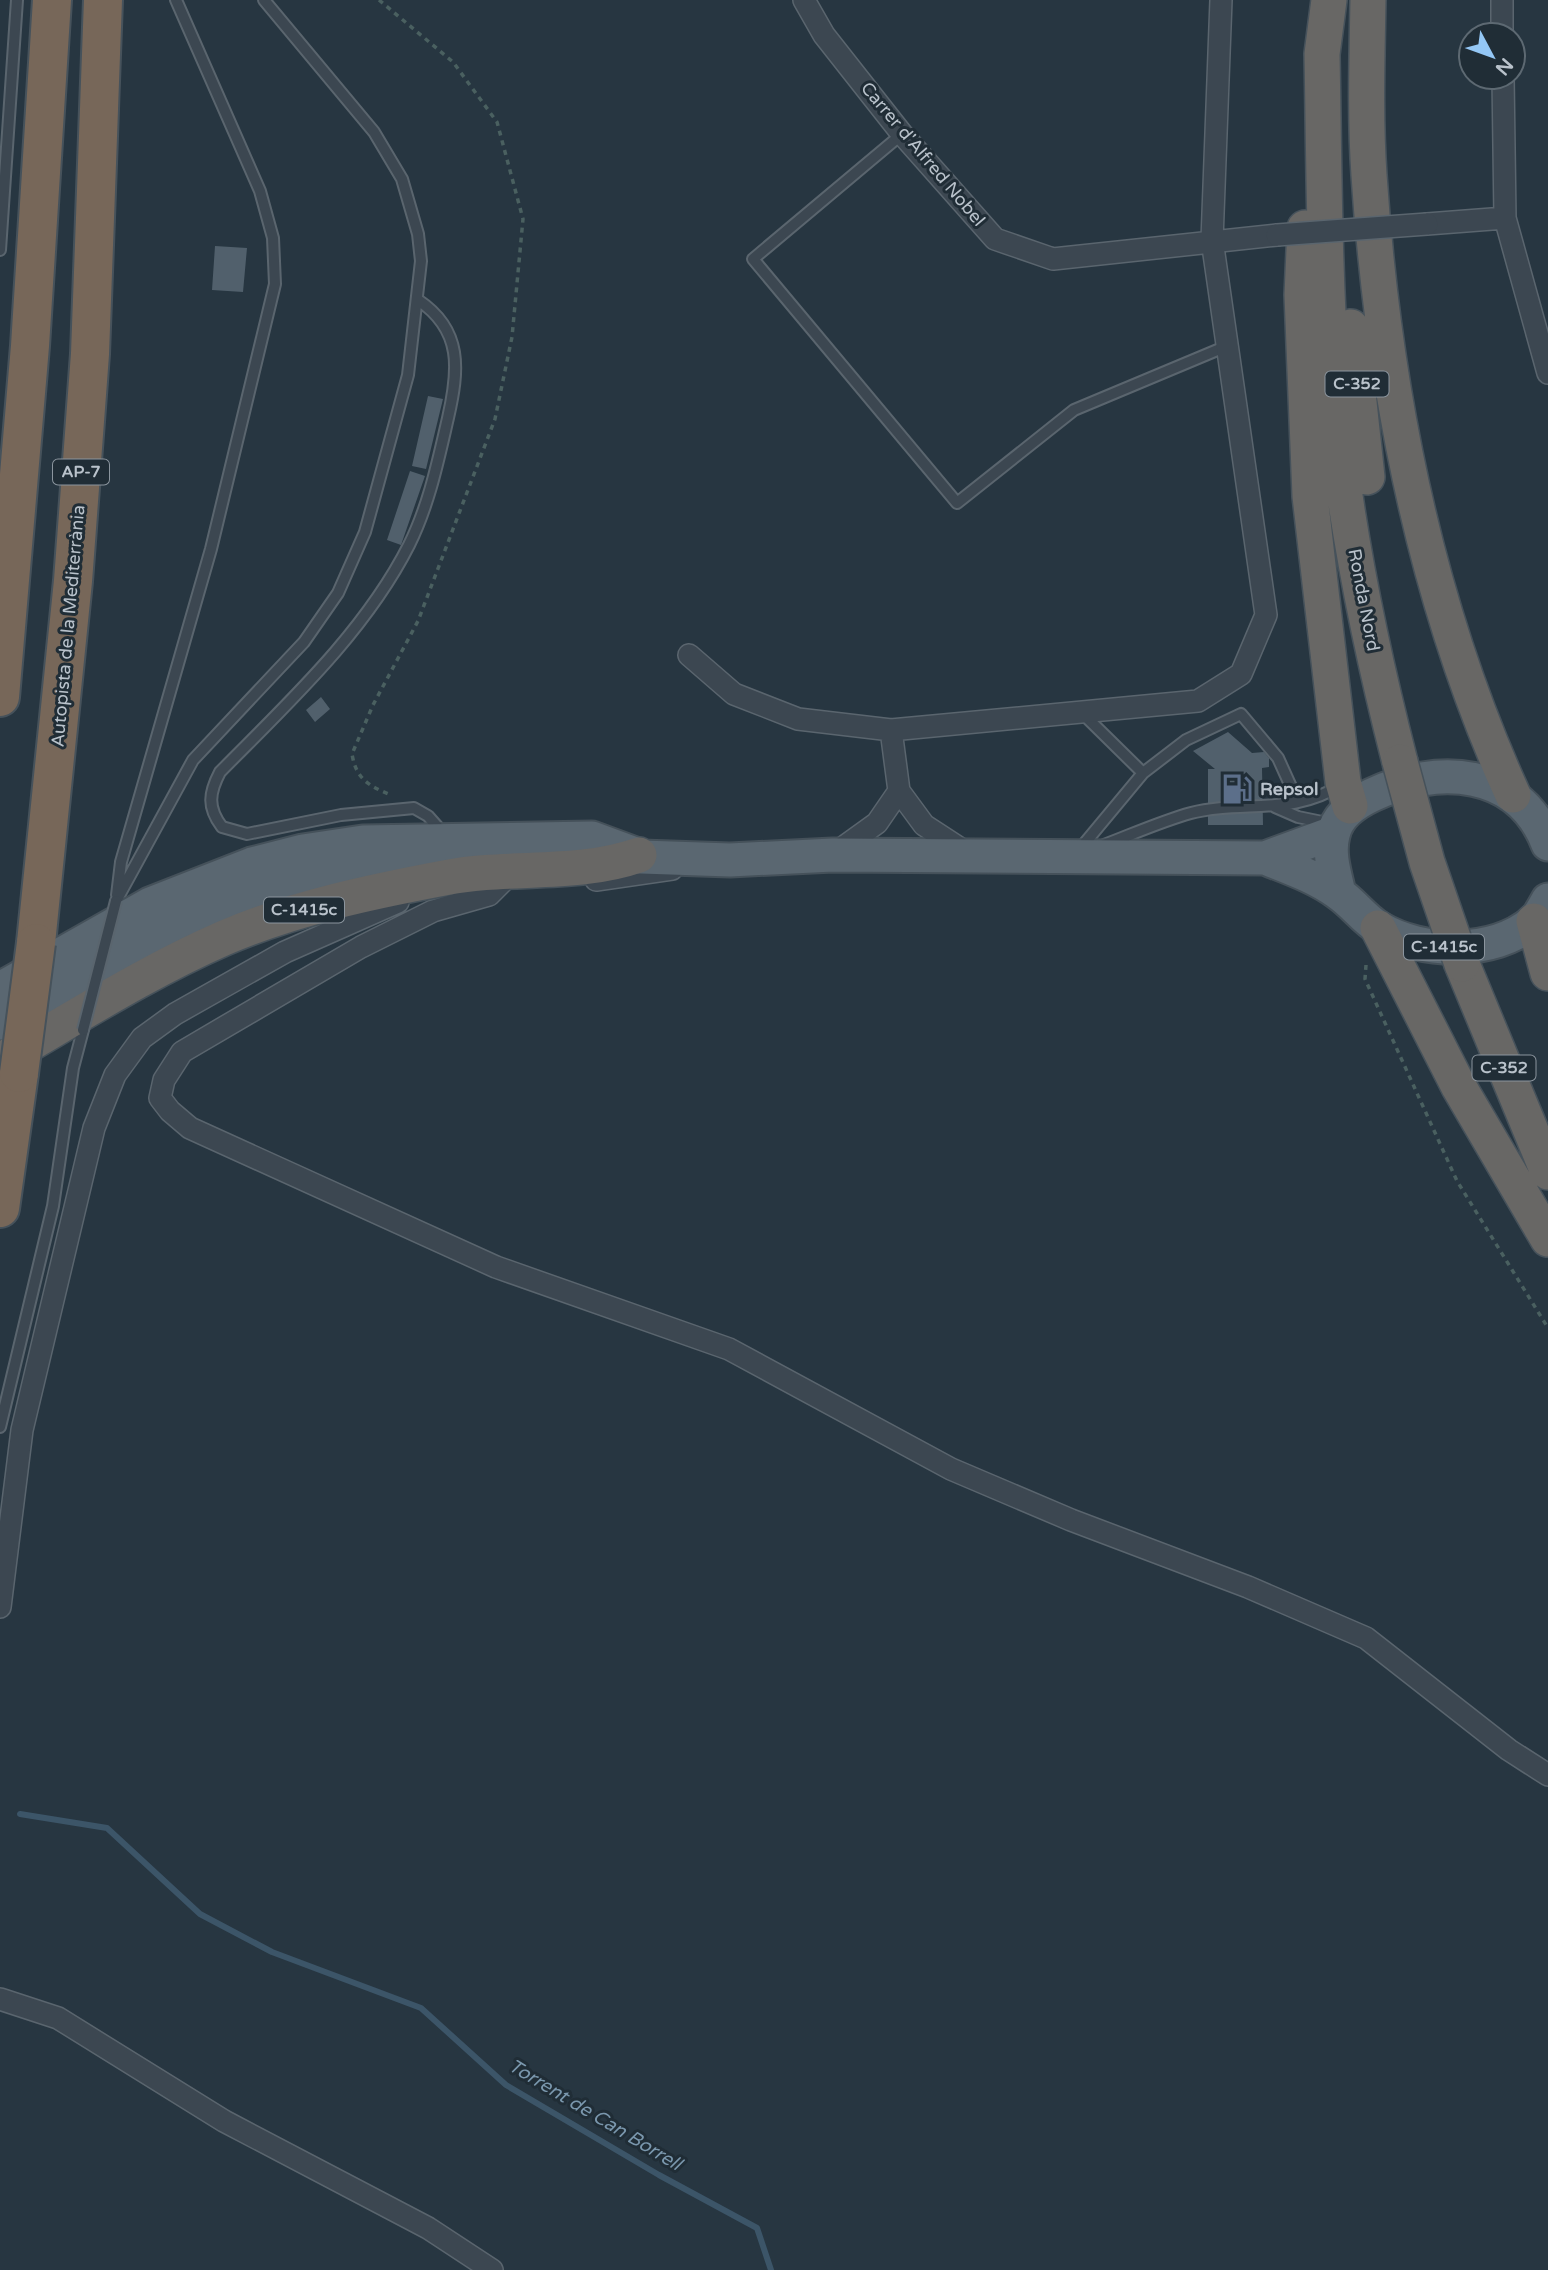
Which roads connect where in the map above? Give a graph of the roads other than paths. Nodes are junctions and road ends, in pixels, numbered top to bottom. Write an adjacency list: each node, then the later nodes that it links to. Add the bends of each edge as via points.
1 (17, 0): 18 (lane)
2 (52, 0): 23 (highway, via 30,346)
3 (103, 0): 50 (highway, Autopista de la Mediterrània / AP-7, bridge, via 90,354 73,581 36,943)
4 (176, 0): 43 (lane, via 260,191 273,238 275,284 211,550 121,862)
5 (264, 0): 19 (lane, via 391,157 418,234)
6 (804, 0): 15 (street, Carrer d'Alfred Nobel, via 824,35)
7 (1221, 0): 17 (street)
8 (1329, 0): 13 (highway, Ronda Nord / C-352)
9 (1354, 0): 26 (highway, Ronda Nord / C-352, via 1346,139 1351,323 1379,576)
10 (1368, 0): 29 (highway, via 1369,172 1380,302 1415,509 1483,729)
11 (1502, 0): 12 (street)
12 (1502, 21)
13 (1322, 54): 26 (highway, Ronda Nord / C-352, via 1335,410 1377,674); 32 (highway, via 1307,177 1302,295 1310,496)
14 (1503, 91): 16 (street)
15 (902, 134): 17 (street, Carrer d'Alfred Nobel, via 995,239 1053,259); 20 (lane, via 753,258 957,503 1074,410)
16 (1505, 218): 17 (street, Carrer d'Alfred Nobel, bridge); 21 (street)
17 (1212, 240): 20 (street)
18 (0, 250)
19 (418, 300): 33 (lane, via 444,321 454,348 452,398 443,440 410,543 364,616 220,772 210,791 210,804 222,827 239,834 341,815 414,808 428,816); 43 (lane, via 408,375 365,532 338,593 304,642 193,760)
20 (1227, 346): 24 (street, via 1266,615 1241,674 1198,701)
21 (1548, 373)
22 (690, 655): 25 (street, via 734,694 798,719)
23 (0, 697)
24 (1080, 711): 25 (street); 27 (lane)
25 (891, 730): 28 (street)
26 (1410, 762): 46 (highway, Ronda Nord / C-352, bridge, via 1427,862)
27 (1143, 773): 30 (lane, via 1186,740 1241,714 1278,758); 38 (lane)
28 (899, 792): 36 (street, via 877,823); 37 (street, via 924,825)
29 (1513, 795): 32 (main road, C-1415c, via 1450,774 1400,782); 34 (main road, C-1415c, via 1530,810)
30 (1297, 800): 31 (lane); 32 (lane, via 1323,796)
31 (1275, 807): 32 (lane, via 1298,817); 38 (lane, via 1193,812)
32 (1341, 812): 39 (main road, C-1415c); 42 (main road, via 1332,861)
33 (449, 840): 35 (main road, C-1415c, via 592,838); 48 (main road, C-1415c, via 363,842 252,864 150,904)
34 (1548, 844)
35 (639, 855): 40 (main road, C-1415c); 49 (main road, C-1415c, via 446,859 278,888 153,937); 50 (highway, C-1415c, via 608,866 448,877 322,904 224,938 125,988)
36 (833, 855): 37 (main road, C-1415c); 40 (main road, C-1415c)
37 (970, 855): 38 (main road, C-1415c)
38 (1075, 855): 39 (main road, C-1415c)
39 (1265, 858): 42 (main road, C-1415c)
40 (730, 860): 41 (street, via 612,879)
41 (502, 882): 56 (street, via 437,889 375,909 285,952 175,1014 142,1038 114,1075 94,1128 22,1430); 57 (street, via 489,895 433,911 361,947 182,1052 164,1080 160,1098 190,1128 496,1267 729,1349 951,1469 1366,1638)
42 (1339, 893): 45 (main road, C-1415c)
43 (116, 901): 55 (lane, bridge, via 73,1068 53,1206)
44 (1541, 911): 45 (main road, C-1415c, via 1499,941 1450,947 1412,942); 47 (highway)
45 (1374, 924): 54 (highway, via 1459,1087)
46 (1473, 963): 51 (highway, Ronda Nord / C-352); 52 (highway, Ronda Nord / C-352)
47 (1548, 973)
48 (0, 989)
49 (0, 1023)
50 (9, 1067): 53 (highway, Autopista de la Mediterrània / AP-7)
51 (1548, 1124)
52 (1548, 1172)
53 (0, 1208)
54 (1548, 1239)
55 (0, 1427)
56 (0, 1607)
57 (1548, 1776)
58 (0, 1999): 59 (street, via 58,2018 224,2121 428,2228)
59 (492, 2270)

